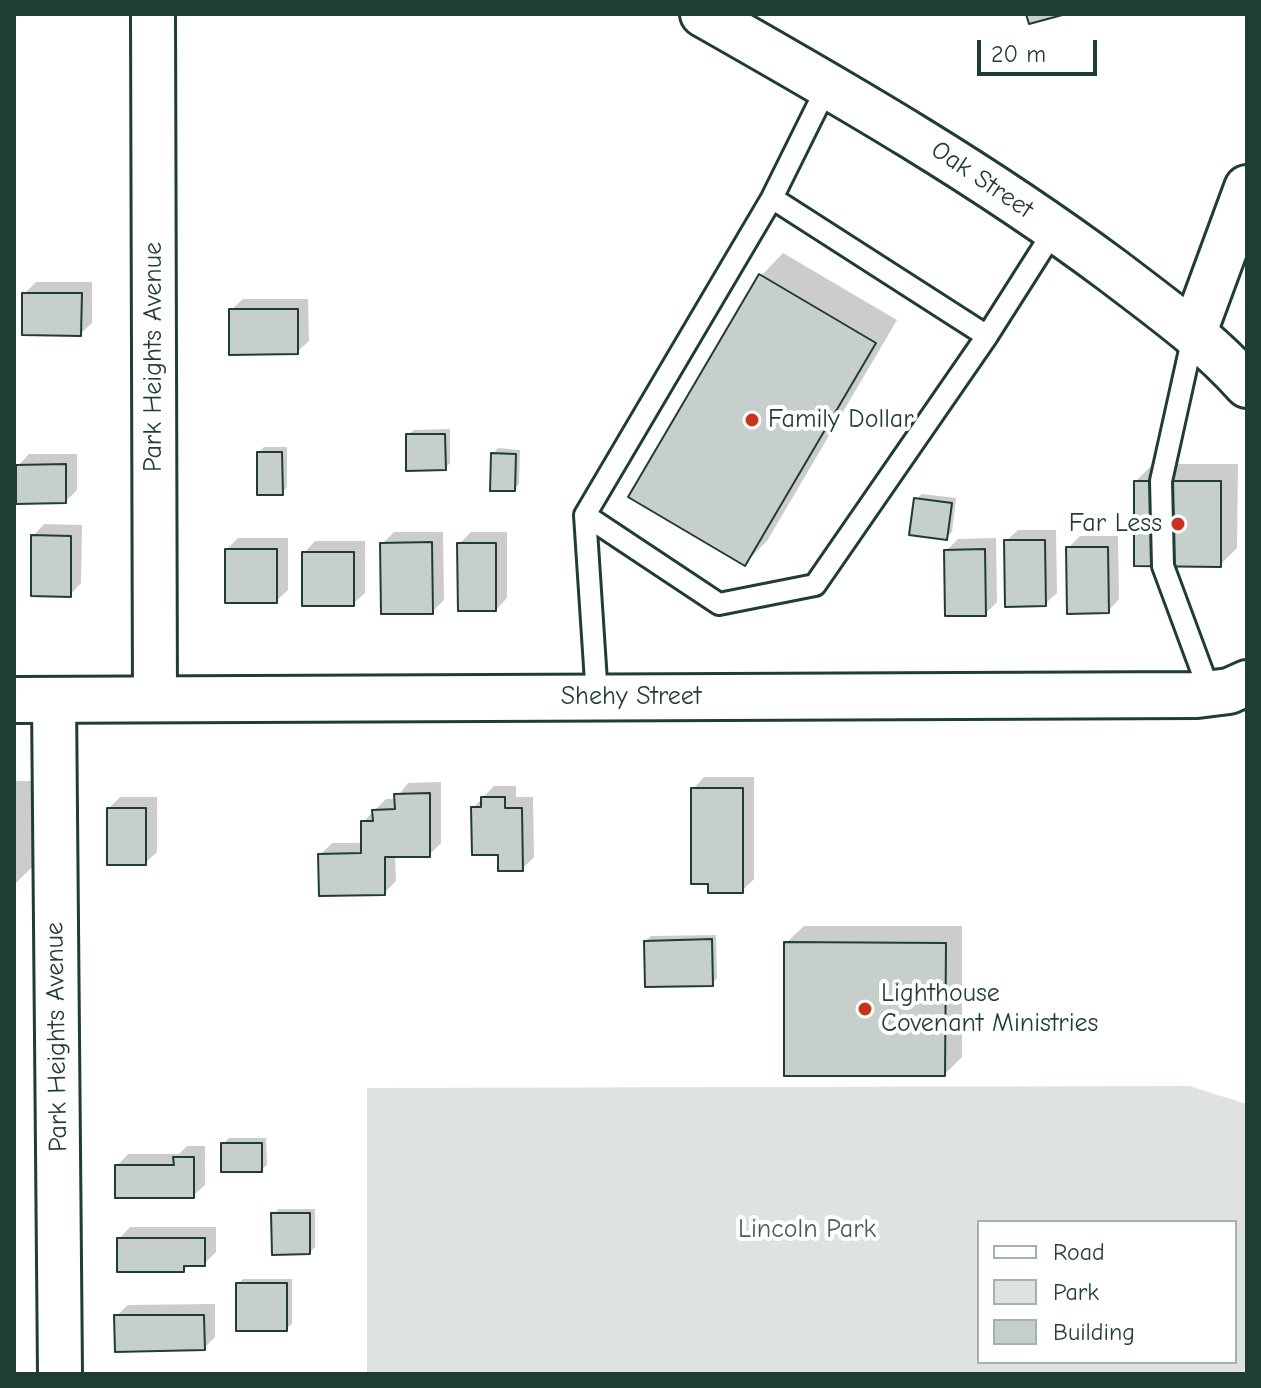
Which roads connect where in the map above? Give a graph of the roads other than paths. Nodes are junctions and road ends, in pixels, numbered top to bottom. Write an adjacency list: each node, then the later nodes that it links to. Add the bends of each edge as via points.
1 (153, 14): 13 (street, Park Heights Avenue)
2 (703, 14): 3 (main road, Oak Street)
3 (828, 85): 4 (lane); 6 (main road, Oak Street, via 964,166)
4 (772, 198): 8 (lane); 10 (lane)
5 (1244, 207): 7 (main road)
6 (1055, 229): 7 (main road, Oak Street); 8 (lane)
7 (1194, 332): 9 (main road, Oak Street); 11 (lane, via 1161,481 1163,566)
8 (987, 336): 10 (lane, via 815,585 719,604)
9 (1245, 380)
10 (585, 515): 12 (lane)
11 (1228, 688): 12 (main road, Shehy Street)
12 (597, 697): 13 (main road, Shehy Street)
13 (155, 699): 14 (main road, Shehy Street)
14 (34, 700): 15 (street, Park Heights Avenue)
15 (60, 1374)

